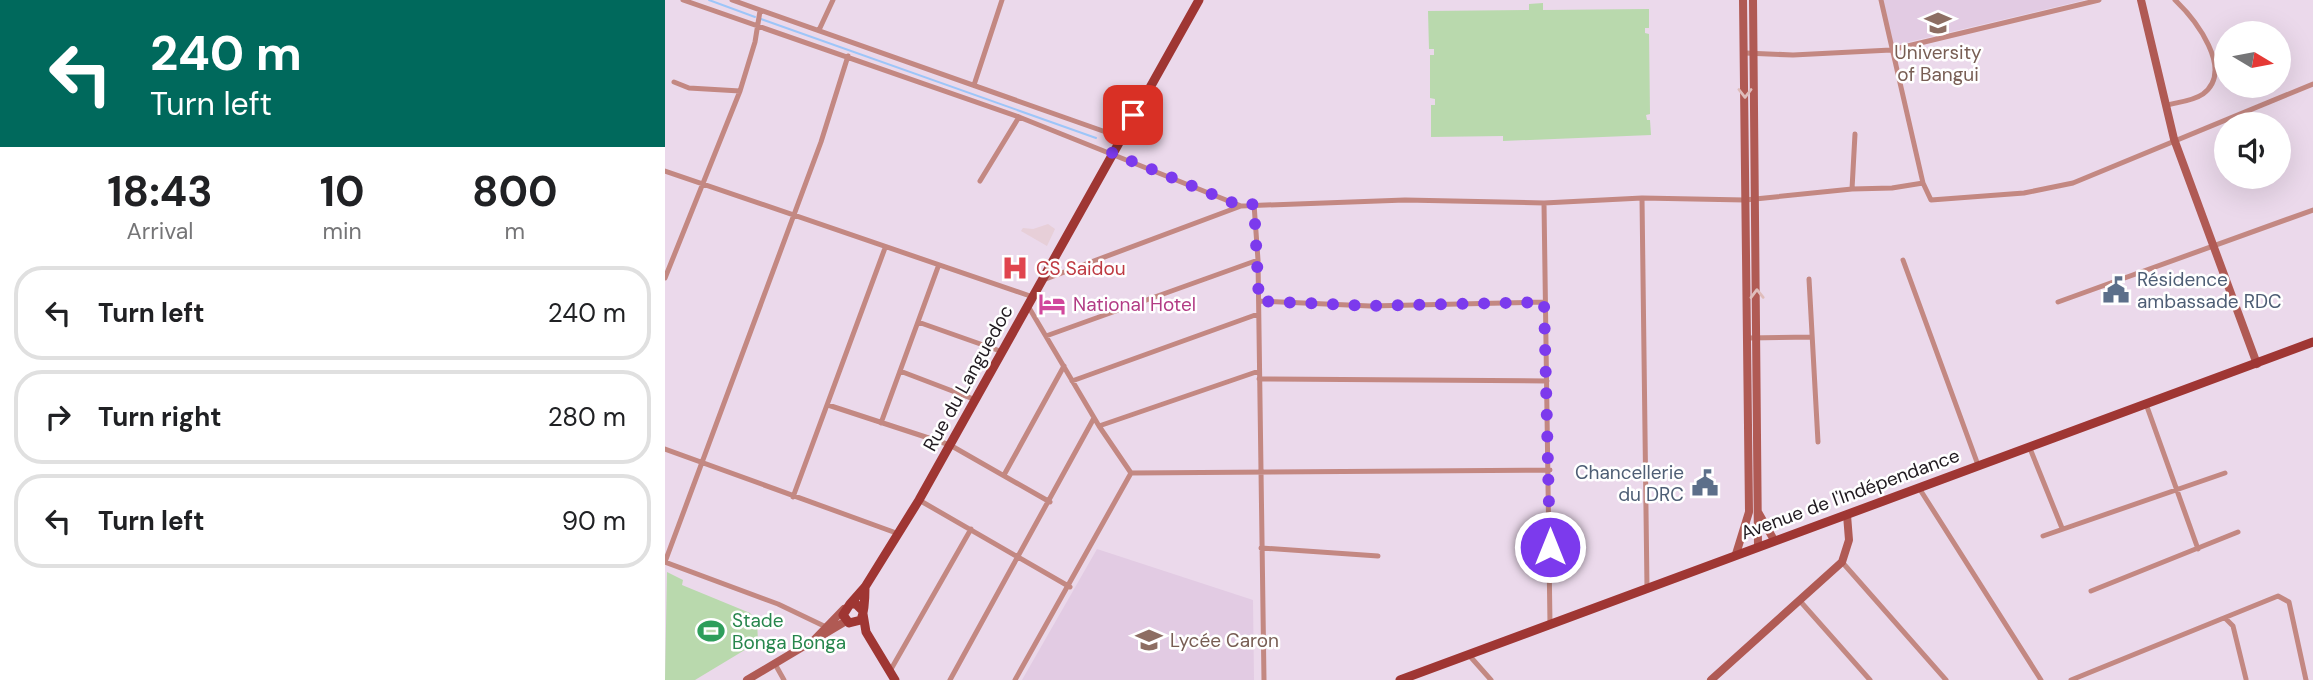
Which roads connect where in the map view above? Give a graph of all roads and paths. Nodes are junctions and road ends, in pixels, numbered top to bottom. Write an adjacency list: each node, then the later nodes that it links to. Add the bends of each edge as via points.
1 (683, 0): 13 (street)
2 (732, 0): 12 (street)
3 (833, 0): 14 (street)
4 (1002, 0): 24 (street)
5 (1199, 0): 29 (main road, Rue du Languedoc)
6 (1743, 0): 18 (street)
7 (1753, 0): 18 (street)
8 (1881, 0): 17 (street)
9 (2099, 0): 17 (street)
10 (2141, 0): 26 (street)
11 (2175, 0): 26 (street, via 2210,50 2214,78 2200,96)
12 (760, 11): 13 (street); 14 (street)
13 (758, 26): 16 (street); 25 (street)
14 (819, 30): 15 (street)
15 (831, 34): 16 (street); 20 (street)
16 (826, 48): 19 (street)
17 (1891, 50): 18 (street); 34 (street)
18 (1749, 54): 38 (street); 39 (street, one-way to 39)
19 (848, 56): 21 (street); 44 (street)
20 (901, 59): 21 (street); 24 (street)
21 (896, 73): 27 (street)
22 (674, 82): 25 (street, via 689,88)
23 (2313, 84): 30 (street)
24 (974, 85): 29 (street)
25 (740, 91): 35 (street)
26 (2167, 105): 30 (street)
27 (1019, 117): 31 (street); 33 (street)
28 (1856, 134): 36 (street)
29 (1120, 137): 31 (main road, Rue du Languedoc)
30 (2174, 139): 34 (street, via 2159,150 2073,183 2024,193 1935,201 1928,197); 45 (street)
31 (1112, 153): 42 (street); 51 (main road, Rue du Languedoc)
32 (665, 171): 35 (street)
33 (980, 181)
34 (1923, 183): 36 (street)
35 (703, 184): 44 (street); 50 (street)
36 (1852, 189): 38 (street)
37 (1642, 198): 39 (street); 40 (street); 111 (street)
38 (1756, 200): 39 (street); 61 (street, one-way to 38)
39 (1745, 201): 61 (street)
40 (1544, 203): 41 (street); 55 (street)
41 (1254, 204): 42 (street); 47 (street)
42 (1241, 206): 51 (street)
43 (2313, 210): 45 (street)
44 (793, 215): 46 (street); 81 (street)
45 (2214, 245): 56 (street); 64 (street)
46 (885, 248): 49 (street); 73 (street)
47 (1258, 260): 53 (street); 59 (street)
48 (1903, 260): 82 (street)
49 (938, 267): 54 (street); 58 (street)
50 (665, 278)
51 (1043, 279): 54 (main road, Rue du Languedoc)
52 (1809, 279): 60 (street)
53 (1259, 301): 55 (street, via 1370,306); 57 (street)
54 (1031, 302): 59 (street); 63 (main road, Rue du Languedoc)
55 (1544, 302): 69 (street)
56 (2059, 302)
57 (1258, 314): 67 (street); 70 (street)
58 (918, 322): 63 (street); 66 (street)
59 (1046, 336): 65 (street)
60 (1812, 337): 61 (street); 77 (street)
61 (1753, 338): 93 (street); 104 (street, via 1749,512)
62 (2313, 342): 64 (main road, Avenue de l'Indépendance)
63 (1003, 352): 71 (main road, Rue du Languedoc)
64 (2257, 364): 72 (main road, Avenue de l'Indépendance)
65 (1064, 366): 70 (street); 87 (street)
66 (900, 371): 71 (street); 75 (street)
67 (1259, 371): 68 (street); 76 (street)
68 (1259, 379): 69 (street); 86 (street)
69 (1547, 380): 83 (street)
70 (1072, 381): 74 (street)
71 (976, 400): 78 (main road, Rue du Languedoc)
72 (2145, 403): 79 (main road, Avenue de l'Indépendance); 89 (street)
73 (828, 405): 75 (street); 90 (street)
74 (1094, 418): 76 (street); 92 (street)
75 (881, 423): 78 (street)
76 (1099, 426): 84 (street)
77 (1818, 442)
78 (950, 445): 87 (street); 91 (main road, Rue du Languedoc)
79 (2029, 446): 82 (main road, Avenue de l'Indépendance); 95 (street)
80 (665, 449): 81 (street)
81 (702, 463): 90 (street); 107 (street)
82 (1978, 465): 88 (main road, Avenue de l'Indépendance)
83 (1550, 470): 86 (street); 118 (street)
84 (1131, 472): 86 (street); 110 (street)
85 (2225, 473): 89 (street)
86 (1259, 474): 102 (street)
87 (1004, 475): 92 (street)
88 (1919, 488): 94 (main road, Avenue de l'Indépendance); 136 (street)
89 (2176, 491): 95 (street); 103 (street)
90 (793, 497): 98 (street)
91 (919, 500): 96 (street); 98 (main road, Rue du Languedoc)
92 (1050, 502): 106 (street)
93 (1757, 509): 100 (street); 101 (street)
94 (1847, 515): 100 (main road, Avenue de l'Indépendance); 108 (street, via 1849,540)
95 (2062, 528): 99 (street)
96 (971, 530): 106 (street); 124 (street)
97 (2238, 532): 103 (street)
98 (899, 534): 109 (main road, Rue du Languedoc)
99 (2043, 536)
100 (1775, 540): 101 (main road, Avenue de l'Indépendance)
101 (1758, 546): 104 (main road, Avenue de l'Indépendance)
102 (1261, 548): 105 (street); 130 (street)
103 (2198, 549): 112 (street)
104 (1736, 554): 111 (main road, Avenue de l'Indépendance)
105 (1378, 556)
106 (1020, 557): 110 (street); 128 (street)
107 (665, 562): 119 (street)
108 (1842, 562): 113 (street); 135 (street)
109 (865, 587): 114 (main road, Rue du Languedoc); 115 (main road)
110 (1070, 587): 129 (street)
111 (1647, 588): 118 (main road, Avenue de l'Indépendance)
112 (2091, 591)
113 (1800, 601): 133 (street); 134 (street)
114 (847, 606): 115 (main road, via 859,606); 117 (main road); 119 (street)
115 (863, 613): 117 (main road, via 858,622); 120 (main road)
116 (2225, 618): 125 (street, via 2233,626); 137 (street); 138 (street, via 2284,597 2298,632)
117 (849, 622): 120 (main road); 121 (street)
118 (1550, 624): 122 (main road, Avenue de l'Indépendance)
119 (824, 626): 121 (street)
120 (866, 632): 124 (main road)
121 (814, 640): 123 (street)
122 (1468, 654): 131 (main road, Avenue de l'Indépendance); 132 (street)
123 (775, 664): 126 (street); 127 (street)
124 (893, 676)
125 (2246, 679)
126 (747, 680)
127 (784, 680)
128 (950, 680)
129 (1015, 680)
130 (1264, 680)
131 (1401, 680)
132 (1491, 680)
133 (1711, 680)
134 (1870, 680)
135 (1946, 680)
136 (2041, 680)
137 (2071, 680)
138 (2306, 680)

